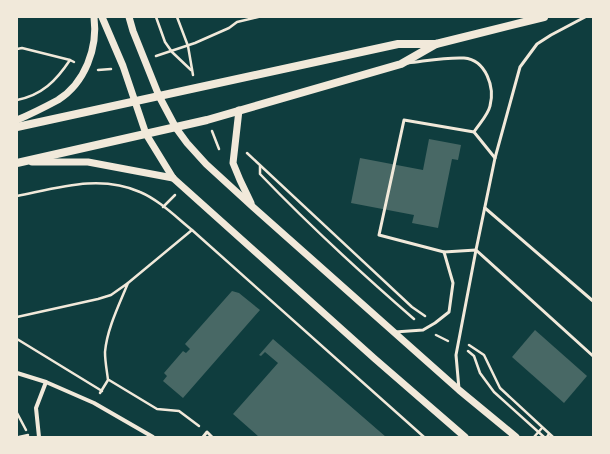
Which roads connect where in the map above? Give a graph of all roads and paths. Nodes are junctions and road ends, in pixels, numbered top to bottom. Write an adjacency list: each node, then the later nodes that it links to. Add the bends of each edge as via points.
1 (94, 17): 16 (street, via 93,49)
2 (102, 17): 17 (street)
3 (129, 17): 14 (street)
4 (156, 17): 12 (path, via 165,42)
5 (177, 17): 10 (path)
6 (258, 17): 10 (path, via 237,22)
7 (544, 17): 9 (main road)
8 (585, 17): 27 (lane, via 537,44 524,61 518,74)
9 (436, 44): 15 (main road); 18 (main road, via 398,44)
10 (188, 46): 12 (path); 12 (path, via 191,70)
11 (17, 49): 13 (path)
12 (172, 52): 14 (path)
13 (70, 60): 16 (path); 19 (path, via 50,85 37,94)
14 (144, 60): 18 (street)
15 (401, 64): 21 (main road); 25 (lane, via 465,58 486,71 491,94 490,107)
16 (86, 66): 17 (path, via 98,70); 22 (street, via 68,93)
17 (123, 66): 20 (street)
18 (159, 96): 20 (main road); 24 (street)
19 (17, 100)
20 (134, 101): 23 (main road); 26 (street)
21 (239, 110): 24 (main road); 31 (street, via 233,162)
22 (17, 120)
23 (17, 127)
24 (176, 128): 26 (main road); 31 (street, via 206,164)
25 (474, 132): 27 (lane); 35 (lane, via 404,120 379,235)
26 (146, 134): 28 (main road); 29 (street)
27 (495, 158): 32 (lane)
28 (19, 163): 29 (street, via 88,162)
29 (173, 178): 63 (street)
30 (17, 196): 33 (path, via 82,183 113,185 141,192)
31 (253, 207): 41 (street)
32 (485, 208): 34 (lane); 37 (lane)
33 (192, 230): 36 (path); 62 (path)
34 (476, 250): 35 (lane); 42 (lane); 45 (lane)
35 (444, 252): 39 (lane, via 453,290 448,312)
36 (128, 283): 38 (path, via 112,295); 47 (path, via 108,340)
37 (593, 301)
38 (17, 317)
39 (435, 323): 40 (lane); 40 (path, via 412,307 260,166 260,174 349,261)
40 (427, 328): 41 (lane); 44 (path)
41 (395, 332): 49 (street)
42 (460, 338): 44 (lane); 53 (path, via 484,355 500,388)
43 (17, 340): 50 (path)
44 (458, 346): 49 (lane, via 456,355); 55 (path, via 474,356 480,373 494,392)
45 (593, 356)
46 (17, 373): 48 (street)
47 (108, 380): 50 (path); 54 (path, via 158,409 179,411)
48 (46, 382): 51 (street); 58 (street, via 36,408)
49 (459, 390): 64 (street)
50 (102, 391): 51 (path)
51 (94, 403): 59 (street)
52 (17, 413): 57 (path)
53 (542, 428): 55 (path); 56 (path)
54 (207, 432): 60 (lane); 61 (lane)
55 (539, 432): 65 (path); 66 (path)
56 (549, 434): 66 (path); 67 (path)
57 (28, 437)
58 (39, 437)
59 (153, 437)
60 (203, 437)
61 (212, 437)
62 (424, 437)
63 (465, 437)
64 (516, 437)
65 (534, 437)
66 (545, 437)
67 (553, 437)

